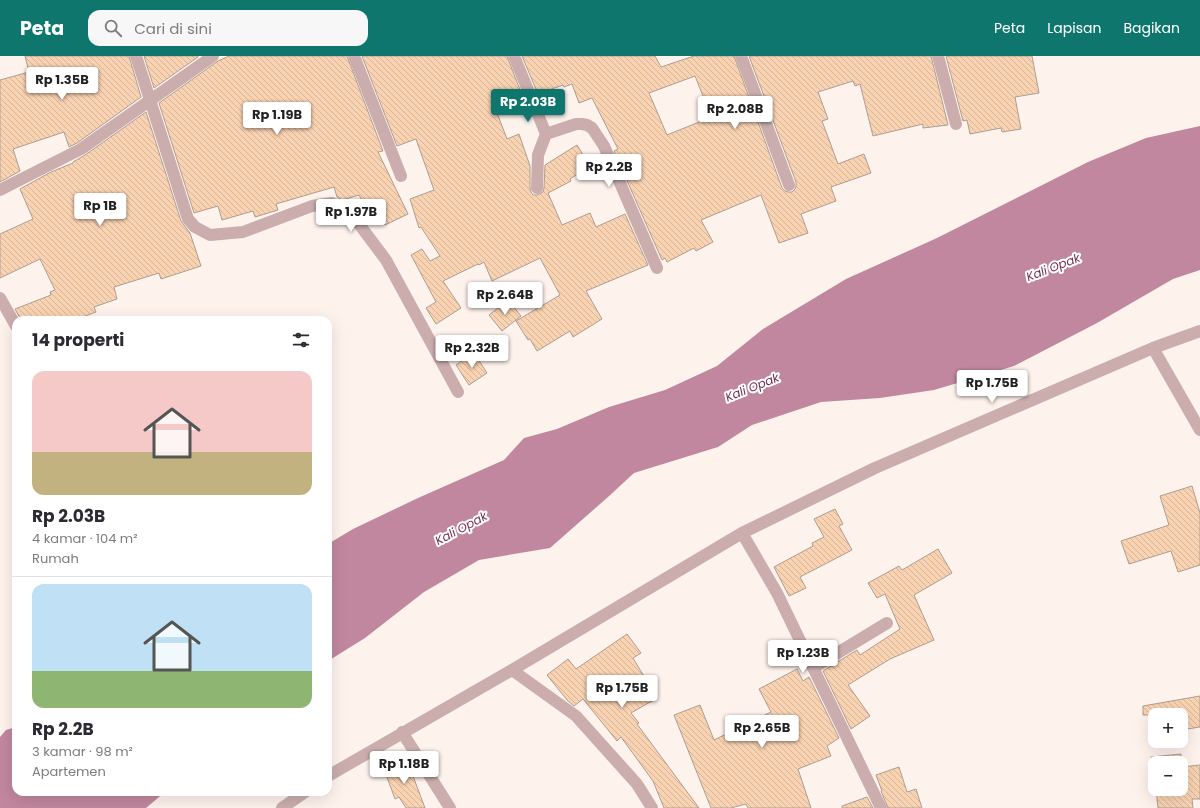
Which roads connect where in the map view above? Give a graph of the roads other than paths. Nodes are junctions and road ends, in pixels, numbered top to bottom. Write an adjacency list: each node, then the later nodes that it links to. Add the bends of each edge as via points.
1 (136, 56): 7 (street)
2 (213, 56): 7 (street)
3 (354, 56): 10 (street)
4 (514, 56): 9 (street)
5 (741, 56): 11 (street)
6 (938, 56): 8 (street)
7 (150, 100): 13 (street, via 82,149); 19 (street, via 188,219 195,227 210,235 243,232 312,206 332,203 350,212 386,260)
8 (956, 124)
9 (546, 134): 12 (street, via 538,155); 14 (street, via 576,124 592,128 604,146)
10 (401, 176)
11 (789, 185)
12 (537, 188)
13 (0, 190)
14 (657, 268)
15 (0, 298): 16 (street)
16 (12, 319)
17 (1200, 331): 18 (street)
18 (1153, 348): 20 (street); 21 (street, via 875,468)
19 (458, 392)
20 (1200, 430)
21 (742, 533): 23 (street, via 777,593); 24 (street)
22 (887, 623): 23 (street)
23 (813, 668): 31 (street)
24 (512, 670): 25 (street); 30 (street, via 576,716 637,784)
25 (402, 732): 26 (street); 29 (street)
26 (332, 774)
27 (299, 796): 28 (street)
28 (284, 807)
29 (450, 808)
30 (652, 808)
31 (881, 808)

